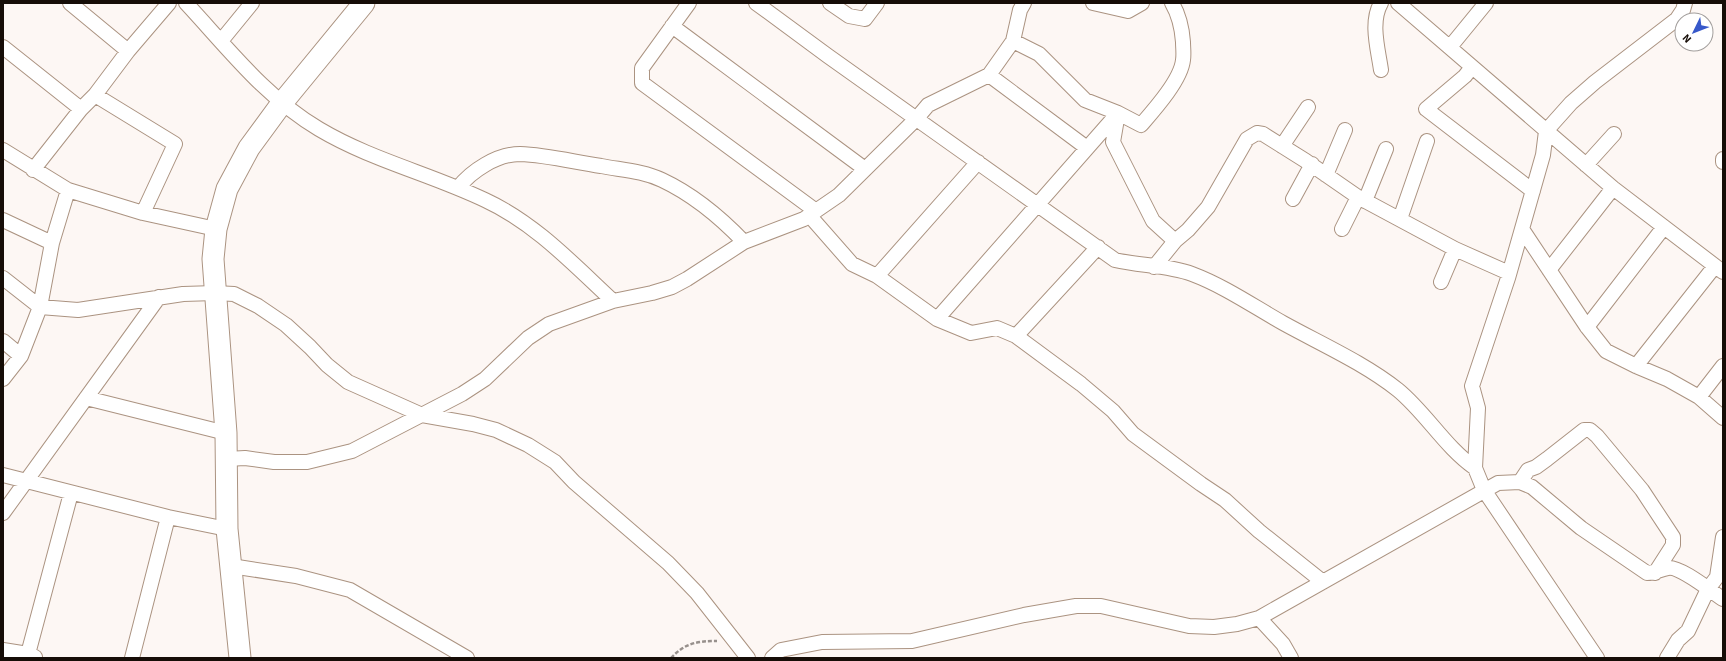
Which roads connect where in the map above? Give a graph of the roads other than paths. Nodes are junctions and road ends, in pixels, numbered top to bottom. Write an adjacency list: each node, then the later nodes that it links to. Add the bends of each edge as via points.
1 (70, 3): 23 (street)
2 (169, 3): 23 (street)
3 (186, 3): 19 (street)
4 (252, 3): 19 (street)
5 (364, 3): 28 (street)
6 (689, 3): 18 (street)
7 (830, 3): 8 (street, via 849,16 864,19)
8 (877, 3)
9 (1024, 3): 20 (street)
10 (1093, 3): 11 (street, via 1128,11)
11 (1142, 3)
12 (1172, 3): 31 (street, via 1178,13 1182,33 1183,61 1178,75 1141,125)
13 (1381, 3): 25 (street, via 1375,26)
14 (1398, 3): 22 (street)
15 (1486, 3): 22 (street)
16 (1685, 3): 34 (street, via 1677,19 1595,82 1571,103)
17 (765, 6): 32 (street)
18 (672, 26): 44 (street); 55 (street, via 642,68 642,83)
19 (221, 41): 28 (street)
20 (1013, 41): 26 (street); 31 (street, via 1039,54 1085,100)
21 (3, 47): 30 (street)
22 (1450, 48): 24 (street)
23 (128, 51): 27 (street)
24 (1472, 67): 34 (street); 50 (street, via 1426,109)
25 (1381, 70)
26 (989, 75): 32 (street, via 928,105); 38 (street)
27 (95, 95): 30 (street); 54 (street, via 175,144)
28 (282, 104): 47 (street, via 342,141); 59 (street, via 249,148 227,189)
29 (1308, 107): 37 (street)
30 (81, 109): 45 (street)
31 (1118, 113): 38 (street); 62 (street, via 1113,142 1153,221)
32 (917, 118): 41 (street); 44 (street)
33 (1346, 130): 46 (street)
34 (1546, 131): 43 (street); 50 (street, via 1543,155)
35 (1614, 134): 43 (street)
36 (1428, 141): 56 (street)
37 (1282, 146): 42 (street); 62 (street, via 1263,134 1257,133 1247,139 1208,207)
38 (1087, 148): 53 (street)
39 (1386, 149): 52 (street)
40 (3, 150): 45 (street)
41 (978, 162): 53 (street); 71 (street)
42 (1312, 164): 46 (street); 51 (street)
43 (1586, 165): 48 (street)
44 (865, 169): 55 (street, via 839,195)
45 (33, 170): 49 (street)
46 (1326, 175): 52 (street)
47 (458, 188): 63 (street, via 465,178 490,162 519,154 633,170 662,180 705,205); 76 (street, via 486,200 532,228)
48 (1613, 188): 58 (street); 68 (street)
49 (68, 190): 54 (street); 64 (street)
50 (1533, 191): 61 (street)
51 (1293, 199)
52 (1361, 199): 56 (street); 60 (street)
53 (1038, 204): 65 (street); 78 (street)
54 (143, 213): 59 (street)
55 (812, 213): 63 (street, via 804,219); 71 (street, via 852,264)
56 (1400, 219): 66 (street)
57 (3, 220): 64 (street)
58 (1664, 227): 69 (street); 79 (street)
59 (216, 229): 74 (street, via 213,259)
60 (1342, 229)
61 (1522, 229): 68 (street); 70 (street)
62 (1175, 241): 67 (street)
63 (744, 242): 76 (street, via 672,287)
64 (52, 243): 77 (street)
65 (1098, 247): 67 (street, via 1114,260); 80 (street)
66 (1455, 249): 70 (street); 73 (street)
67 (1154, 267): 92 (street, via 1191,273 1362,367 1398,390 1462,459)
68 (1549, 270): 79 (street)
69 (1721, 270): 83 (street)
70 (1509, 273): 92 (street, via 1472,386 1478,408)
71 (877, 276): 78 (street)
72 (3, 278): 77 (street)
73 (1441, 282)
74 (215, 294): 75 (street); 88 (street, via 234,294 258,306 286,325 348,382); 90 (street)
75 (159, 297): 77 (street, via 78,310); 87 (street)
76 (613, 301): 88 (street, via 549,324 528,338 485,379)
77 (40, 307): 82 (street)
78 (937, 319): 80 (street, via 971,334 997,328)
79 (1587, 327): 83 (street, via 1606,351)
80 (1016, 336): 104 (street, via 1097,397 1134,434 1225,500)
81 (3, 341): 82 (street)
82 (21, 356): 85 (street)
83 (1636, 366): 86 (street, via 1667,379)
84 (1723, 366): 86 (street)
85 (3, 379)
86 (1699, 397): 89 (street)
87 (86, 398): 90 (street); 94 (street)
88 (422, 415): 91 (street, via 352,451 307,462); 113 (street, via 496,430 555,462 574,482 668,563 697,593)
89 (1723, 418)
90 (226, 433): 91 (street)
91 (227, 459): 100 (street)
92 (1474, 468): 96 (street)
93 (3, 475): 94 (street)
94 (27, 481): 97 (street); 98 (street)
95 (1520, 482): 96 (street, via 1498,483); 103 (street, via 1532,487 1581,528 1647,573); 103 (street, via 1528,470 1548,459 1584,430 1590,430 1642,490 1673,537 1673,545)
96 (1484, 490): 104 (street); 116 (street)
97 (71, 493): 99 (street); 109 (street)
98 (3, 513)
99 (168, 518): 100 (street); 110 (street)
100 (227, 529): 102 (street)
101 (1723, 537): 105 (street, via 1717,577)
102 (231, 566): 111 (street); 112 (street, via 296,576 350,590)
103 (1655, 573): 105 (street, via 1669,568 1680,571)
104 (1323, 582): 107 (street)
105 (1708, 589): 106 (street); 117 (street, via 1688,631 1678,640)
106 (1723, 599)
107 (1259, 618): 114 (street, via 1214,627 1189,626 1101,606 1076,606 1024,615 912,641 822,642 781,650); 115 (street, via 1283,644)
108 (3, 650): 109 (street)
109 (32, 656)
110 (132, 658)
111 (240, 658)
112 (467, 658)
113 (748, 658)
114 (772, 658)
115 (1291, 658)
116 (1597, 658)
117 (1666, 658)

